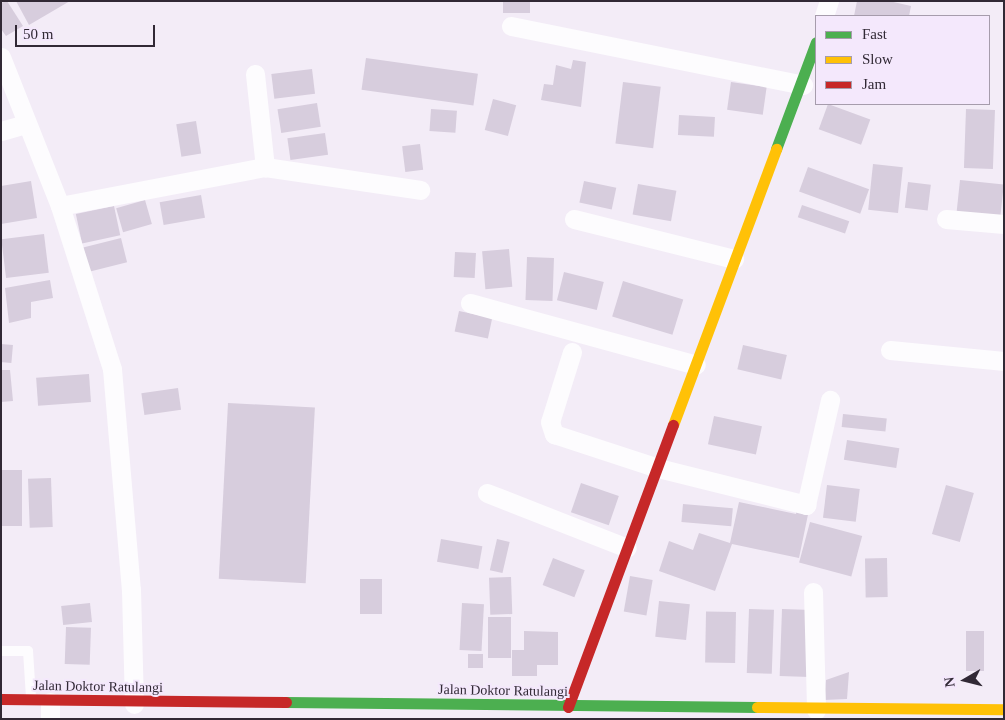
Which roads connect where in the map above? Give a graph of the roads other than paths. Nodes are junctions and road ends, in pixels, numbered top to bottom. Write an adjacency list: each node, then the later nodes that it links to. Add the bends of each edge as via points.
1 (829, 1): 2 (street)
2 (824, 15)
3 (511, 26): 7 (street)
4 (815, 45): 7 (main road)
5 (1, 57): 8 (street)
6 (254, 74): 10 (street)
7 (803, 85): 16 (main road)
8 (25, 124): 9 (street); 12 (street)
9 (1, 131)
10 (264, 167): 11 (street); 12 (street)
11 (420, 190)
12 (60, 206): 30 (street, via 112,369 131,590)
13 (574, 219): 16 (street)
14 (946, 219): 15 (street)
15 (1004, 224)
16 (734, 259): 21 (main road)
17 (470, 303): 21 (street)
18 (890, 350): 20 (street)
19 (572, 352): 23 (street, via 551,430)
20 (1004, 361)
21 (696, 364): 23 (main road)
22 (830, 400): 23 (street, via 806,505)
23 (658, 468): 25 (main road)
24 (487, 494): 25 (street)
25 (627, 548): 31 (main road)
26 (813, 592): 32 (street)
27 (1, 651): 29 (lane, via 28,651)
28 (1, 699): 29 (main road, Jalan Doktor Ratulangi)
29 (31, 701): 33 (main road, Jalan Doktor Ratulangi)
30 (134, 704): 33 (main road, Jalan Doktor Ratulangi); 34 (main road, Jalan Doktor Ratulangi)
31 (568, 707): 34 (main road, Jalan Doktor Ratulangi); 36 (main road, Jalan Doktor Ratulangi)
32 (816, 710): 36 (main road, Jalan Doktor Ratulangi); 37 (main road, Jalan Doktor Ratulangi)
33 (50, 711)
34 (272, 711)
35 (1000, 712): 37 (main road, Jalan Doktor Ratulangi)
36 (682, 713)
37 (850, 715)

